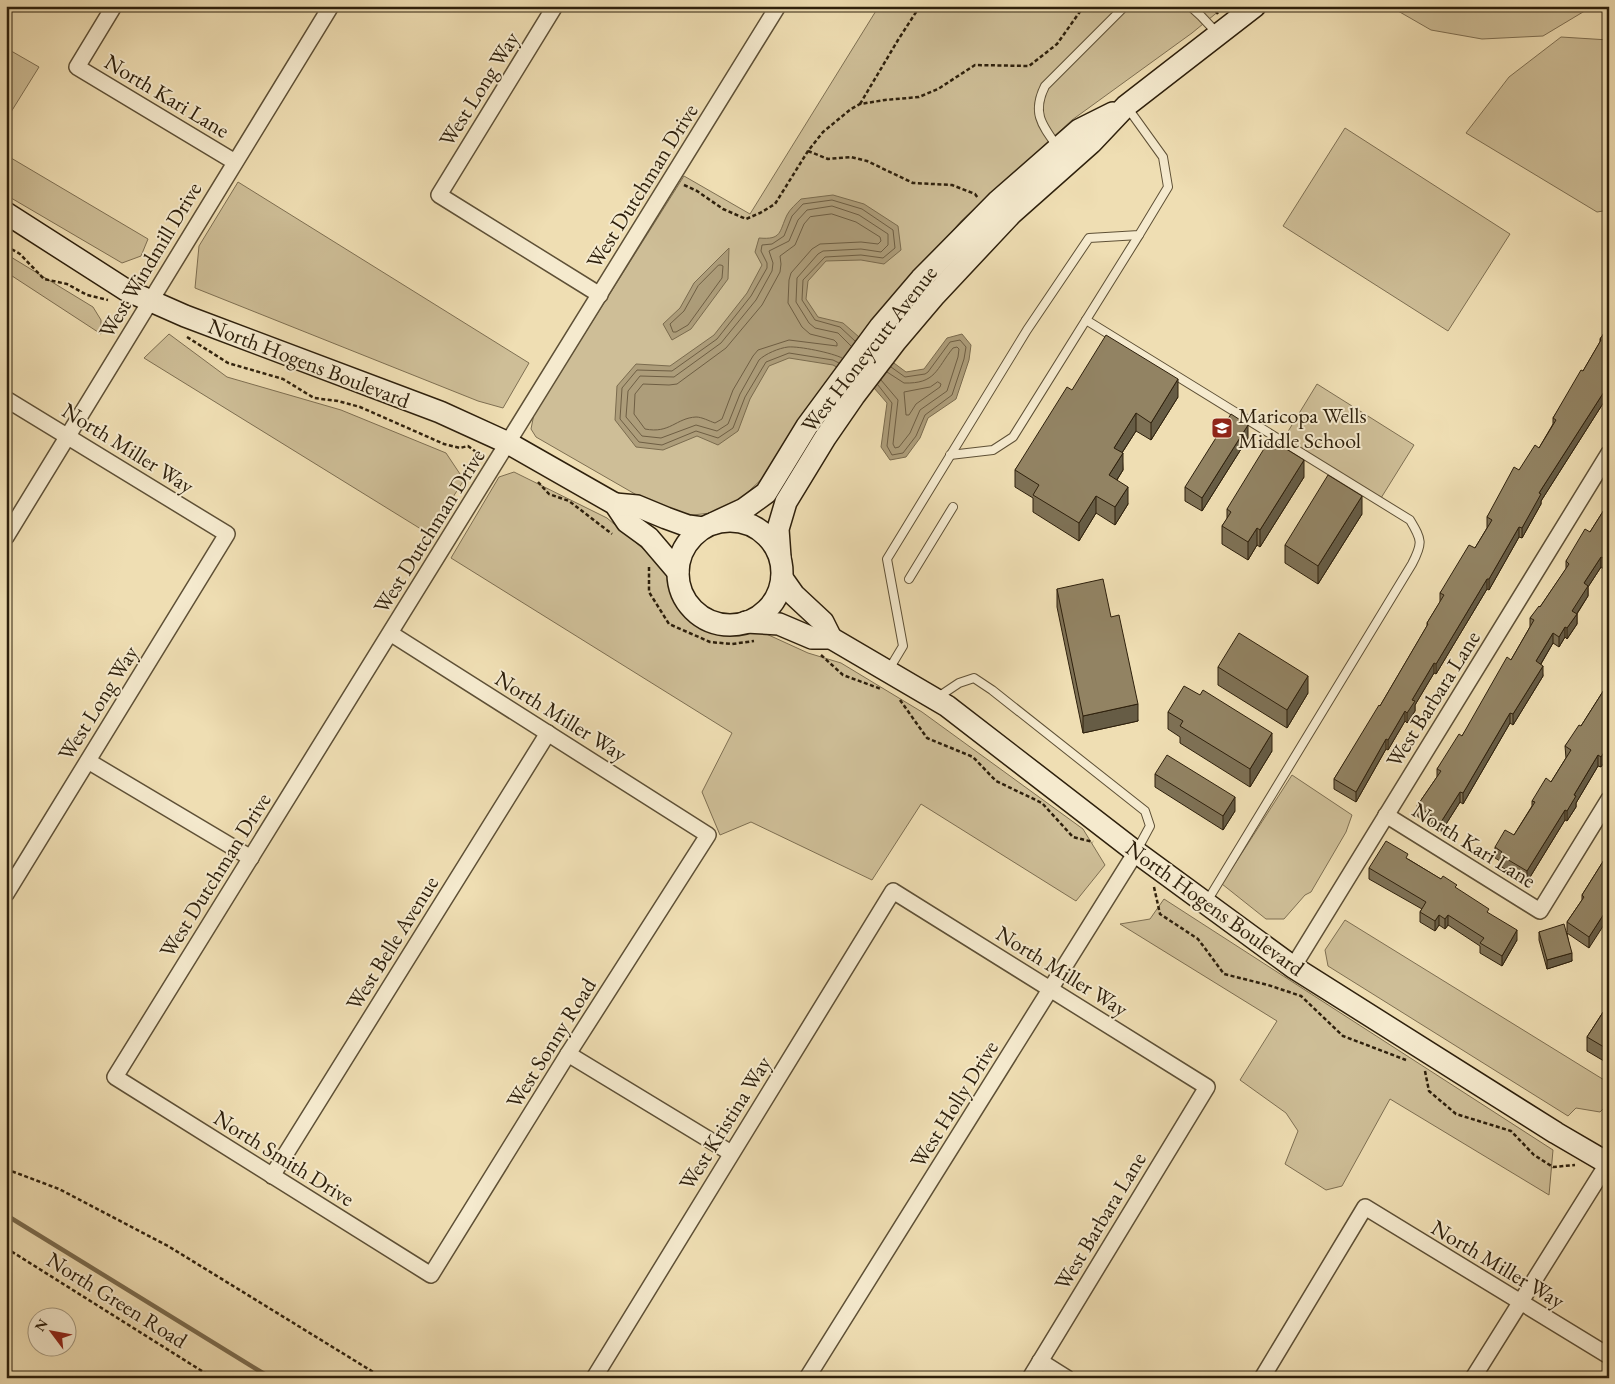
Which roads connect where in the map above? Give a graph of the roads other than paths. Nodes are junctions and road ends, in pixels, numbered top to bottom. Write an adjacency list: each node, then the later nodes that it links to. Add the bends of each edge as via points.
1 (114, 6): 11 (street, North Kari Lane, via 77,67)
2 (331, 6): 11 (street, West Windmill Drive)
3 (555, 6): 14 (street, West Long Way, via 439,194)
4 (778, 6): 14 (street, West Dutchman Drive)
5 (1125, 6): 10 (lane, via 1045,86 1039,98 1040,121)
6 (1190, 6): 8 (lane)
7 (1255, 6): 8 (street, West Honeycutt Avenue)
8 (1218, 35): 9 (street, West Honeycutt Avenue)
9 (1126, 106): 10 (street, West Honeycutt Avenue, via 1079,130); 13 (lane, via 1163,157 1168,187); 17 (street, West Honeycutt Avenue, via 1091,143 1010,214 935,295)
10 (1058, 148): 17 (street, West Honeycutt Avenue, via 989,210 921,279)
11 (236, 162): 15 (street, West Windmill Drive)
12 (6, 213): 15 (street, North Hogens Boulevard, via 126,290)
13 (1139, 235): 16 (lane); 23 (lane, via 1089,238)
14 (600, 295): 21 (street, West Dutchman Drive)
15 (151, 301): 20 (street, West Windmill Drive); 21 (street, North Hogens Boulevard, via 440,412)
16 (1086, 320): 23 (lane, via 1013,437 993,450); 47 (lane, via 1410,520 1419,534 1420,549 1412,564)
17 (888, 334): 18 (street, West Honeycutt Avenue)
18 (846, 390): 26 (street, West Honeycutt Avenue, via 807,426 766,493 744,510); 29 (street, West Honeycutt Avenue, via 825,438 786,502 778,529)
19 (6, 398): 20 (street, North Miller Way)
20 (68, 436): 27 (street, North Miller Way); 28 (street, West Windmill Drive)
21 (508, 443): 24 (street, North Hogens Boulevard); 34 (street, West Dutchman Drive)
22 (1609, 453): 41 (street, West Barbara Lane)
23 (950, 455): 36 (lane, via 887,559 903,646)
24 (615, 504): 26 (street, North Hogens Boulevard, via 637,506 688,526); 30 (street, North Hogens Boulevard, via 627,522 649,538)
25 (953, 507): 32 (lane)
26 (709, 526): 29 (street, via 730,520 746,523 761,530); 30 (street, via 690,540)
27 (227, 534): 39 (street, West Long Way)
28 (6, 537)
29 (780, 557): 31 (street)
30 (678, 572): 33 (street, via 688,603 699,614 714,622 730,625)
31 (782, 578): 33 (street, via 771,606); 35 (street, North Hogens Boulevard, via 823,622)
32 (909, 579)
33 (746, 622): 35 (street, North Hogens Boulevard, via 779,624)
34 (390, 633): 38 (street, North Miller Way); 44 (street, West Dutchman Drive)
35 (824, 645): 36 (street, North Hogens Boulevard)
36 (888, 671): 37 (street, North Hogens Boulevard)
37 (935, 699): 43 (street, North Hogens Boulevard); 43 (lane, via 959,683 974,678 992,690 1145,811 1150,826)
38 (548, 733): 42 (street, North Miller Way); 55 (street, West Belle Avenue)
39 (88, 761): 44 (street); 46 (street, West Long Way)
40 (1609, 798): 41 (street, North Kari Lane, via 1540,911)
41 (1386, 815): 48 (street, West Barbara Lane)
42 (708, 835): 50 (street, West Sonny Road)
43 (1136, 852): 47 (street, North Hogens Boulevard); 49 (street, West Holly Drive)
44 (251, 858): 51 (street, West Dutchman Drive)
45 (893, 891): 49 (street, North Miller Way); 53 (street, West Kristina Way)
46 (6, 894)
47 (1206, 903): 48 (street, North Hogens Boulevard)
48 (1292, 967): 54 (street, North Hogens Boulevard)
49 (1050, 989): 52 (street, North Miller Way); 61 (street, West Holly Drive)
50 (568, 1054): 53 (street); 56 (street, West Sonny Road)
51 (115, 1077): 55 (street, North Smith Drive)
52 (1208, 1087): 59 (street, West Barbara Lane)
53 (731, 1153): 60 (street, West Kristina Way)
54 (1606, 1167): 57 (street)
55 (272, 1176): 56 (street, North Smith Drive)
56 (431, 1275)
57 (1520, 1302): 58 (street, North Miller Way); 64 (street, North Miller Way, via 1366,1207); 65 (street)
58 (1609, 1356)
59 (1040, 1361): 62 (street, West Barbara Lane); 63 (street)
60 (594, 1378)
61 (808, 1378)
62 (1030, 1378)
63 (1067, 1378)
64 (1262, 1378)
65 (1473, 1378)

